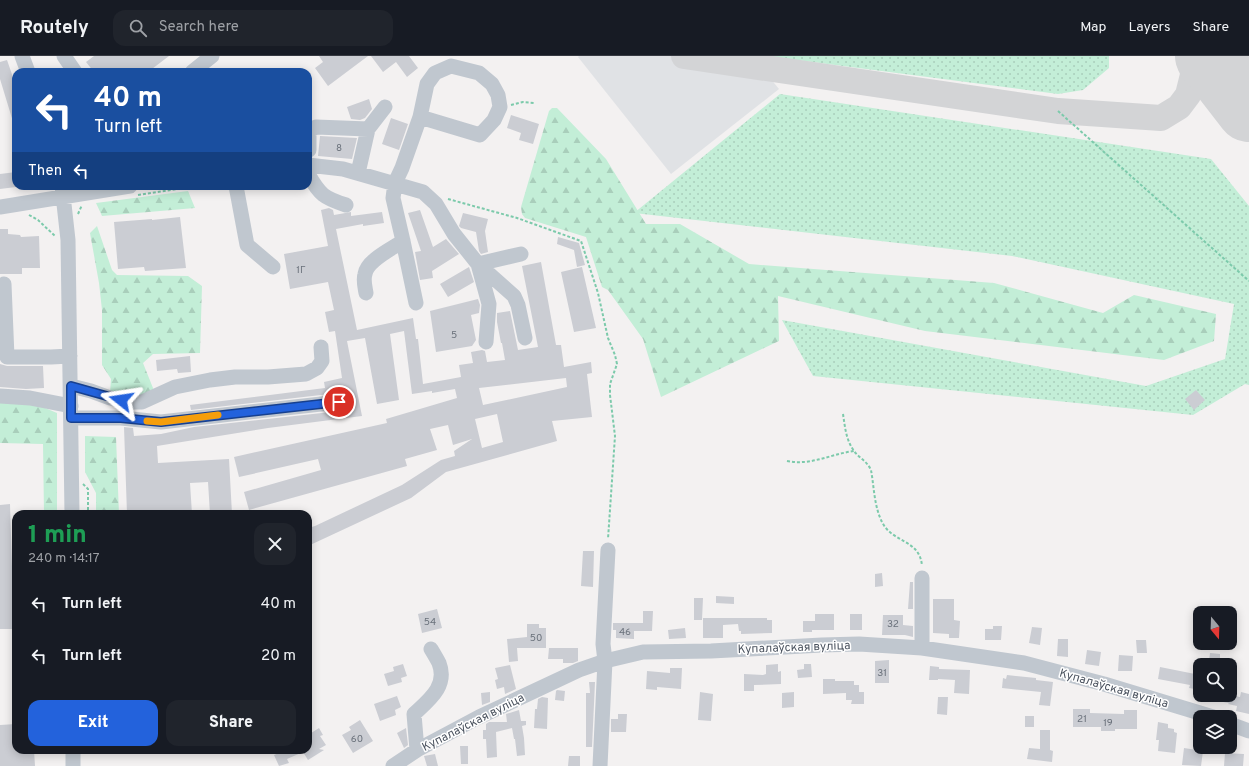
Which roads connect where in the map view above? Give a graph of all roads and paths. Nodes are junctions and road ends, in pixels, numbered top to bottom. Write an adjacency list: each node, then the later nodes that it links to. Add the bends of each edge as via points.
1 (22, 56): 4 (street)
2 (64, 56): 5 (street)
3 (212, 56): 6 (street)
4 (26, 68)
5 (72, 68)
6 (197, 68)
7 (535, 103): 9 (path, via 523,102)
8 (385, 106): 13 (street)
9 (500, 107): 11 (street, via 494,120 480,135); 11 (street, via 498,95 488,80 479,73 451,66 435,73 428,84)
10 (1058, 111): 30 (path)
11 (420, 117): 17 (street)
12 (312, 129): 13 (street, via 316,126)
13 (368, 129): 15 (street)
14 (312, 165): 15 (street)
15 (358, 172): 17 (street)
16 (312, 180): 23 (street, via 321,194)
17 (395, 183): 26 (street, via 393,198); 28 (street, via 423,192 436,204 454,234)
18 (78, 190): 20 (street)
19 (237, 190): 29 (street, via 248,245)
20 (63, 191): 24 (street); 37 (street, via 68,240)
21 (444, 198): 47 (path, via 582,241 617,364 610,384 615,436)
22 (83, 204): 25 (path)
23 (346, 205)
24 (0, 207)
25 (78, 215)
26 (403, 241): 32 (street, via 372,261 366,268); 33 (street)
27 (522, 254): 28 (street)
28 (478, 264): 34 (street, via 514,296); 35 (street, via 489,304)
29 (273, 267)
30 (1249, 281)
31 (4, 284): 38 (street)
32 (366, 293)
33 (416, 303)
34 (524, 338)
35 (486, 342)
36 (321, 347): 39 (street, via 322,361 317,368 306,374 210,380 175,387 142,402 110,398 91,390)
37 (70, 356): 38 (street); 39 (street)
38 (4, 357)
39 (71, 386): 42 (street)
40 (0, 396): 42 (street, via 30,398)
41 (339, 402): 42 (street, via 161,422)
42 (71, 412): 46 (street)
43 (843, 414): 44 (path, via 846,438)
44 (854, 451): 45 (path, via 814,461); 48 (path, via 871,470 882,523 896,537 912,545 918,553 922,564)
45 (787, 461)
46 (72, 510)
47 (608, 550): 51 (street, via 603,644)
48 (922, 578): 49 (street)
49 (922, 648): 51 (street, Купалаўская вуліца, via 859,644 822,645 643,652); 52 (street, Купалаўская вуліца, via 1024,663)
50 (431, 649): 55 (street, via 440,664 442,681 414,714)
51 (605, 660): 55 (street, Купалаўская вуліца, via 479,717); 59 (street)
52 (1193, 711)
53 (1237, 727): 54 (street)
54 (1249, 731)
55 (418, 750): 58 (street, Купалаўская вуліца)
56 (73, 754): 57 (street)
57 (73, 766)
58 (393, 766)
59 (600, 766)

